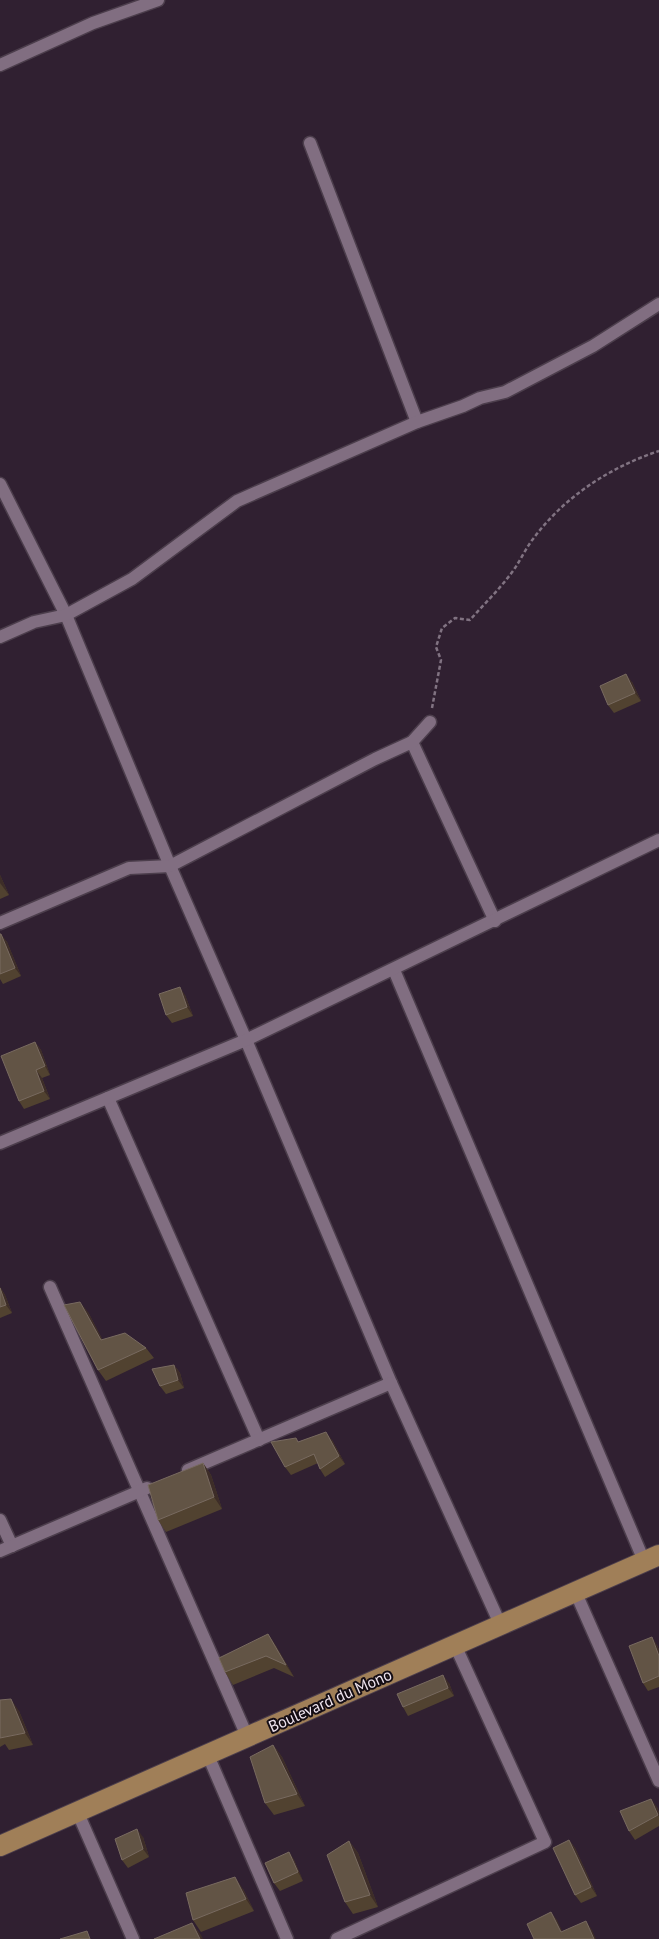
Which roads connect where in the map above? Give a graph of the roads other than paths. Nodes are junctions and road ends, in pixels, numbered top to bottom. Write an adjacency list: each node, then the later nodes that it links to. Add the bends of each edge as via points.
1 (158, 0): 2 (street, via 93,23)
2 (0, 65)
3 (310, 143): 5 (street)
4 (659, 304): 5 (street, via 593,346 505,392)
5 (417, 422): 7 (street, via 237,502 132,579)
6 (0, 484): 7 (street)
7 (66, 615): 8 (street, via 34,622); 12 (street)
8 (0, 637)
9 (430, 722): 10 (street)
10 (412, 742): 12 (street); 13 (street)
11 (659, 840): 13 (street)
12 (170, 866): 14 (street, via 129,868); 16 (street)
13 (494, 920): 15 (street)
14 (0, 923)
15 (394, 970): 16 (street); 27 (street)
16 (246, 1040): 17 (street); 20 (street)
17 (108, 1098): 18 (street); 21 (street)
18 (0, 1143)
19 (50, 1287): 24 (street)
20 (390, 1384): 21 (street); 29 (street)
21 (259, 1440): 22 (street)
22 (174, 1476)
23 (156, 1484): 24 (street)
24 (139, 1491): 26 (street); 31 (street)
25 (0, 1520): 26 (street)
26 (6, 1548)
27 (652, 1558): 28 (main road, Boulevard du Mono)
28 (575, 1591): 29 (main road, Boulevard du Mono); 33 (street)
29 (500, 1626): 30 (main road, Boulevard du Mono)
30 (455, 1645): 31 (main road, Boulevard du Mono); 38 (street, via 545,1842)
31 (247, 1736): 32 (main road, Boulevard du Mono)
32 (207, 1753): 34 (main road, Boulevard du Mono); 37 (street)
33 (659, 1781)
34 (77, 1812): 35 (main road, Boulevard du Mono); 36 (street)
35 (0, 1846)
36 (133, 1939)
37 (287, 1939)
38 (337, 1939)

